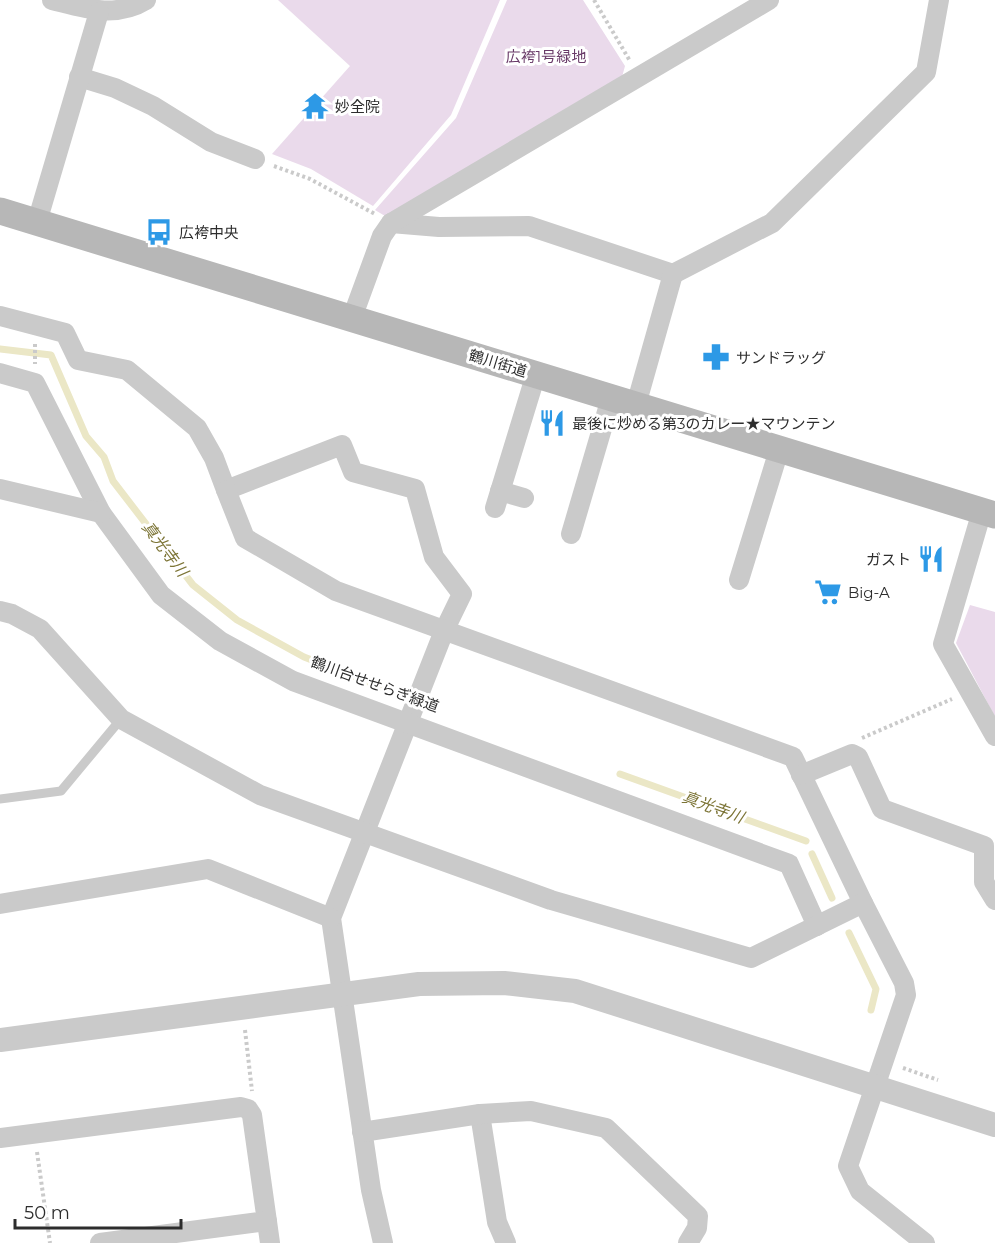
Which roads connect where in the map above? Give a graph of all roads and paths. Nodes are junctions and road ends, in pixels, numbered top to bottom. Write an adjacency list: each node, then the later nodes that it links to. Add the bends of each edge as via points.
1 (52, 0): 6 (street)
2 (146, 0): 6 (street, via 121,10)
3 (594, 0): 7 (path)
4 (769, 0): 12 (street)
5 (939, 0): 13 (street, via 926,72 772,223)
6 (99, 12): 8 (street)
7 (624, 52)
8 (80, 77): 9 (street, via 115,88 211,142); 11 (street)
9 (255, 159): 12 (path, via 310,179)
10 (0, 211): 11 (main road, 鶴川街道)
11 (37, 222): 15 (main road, 鶴川街道)
12 (391, 224): 13 (street, via 528,226); 15 (street, via 382,236)
13 (673, 274): 20 (street)
14 (0, 316): 23 (street, via 65,333 78,360 127,370 197,428)
15 (352, 318): 19 (main road, 鶴川街道)
16 (34, 343): 17 (path, via 35,365)
17 (41, 367)
18 (0, 373): 25 (street, via 35,382)
19 (536, 374): 20 (main road, 鶴川街道); 24 (street, via 498,500)
20 (623, 401): 21 (main road, 鶴川街道); 27 (street)
21 (779, 450): 26 (main road, 鶴川街道); 28 (street)
22 (0, 489): 25 (street)
23 (226, 490): 30 (street, via 245,538 336,591); 30 (street, via 342,445 353,472 415,489 435,558 462,594)
24 (524, 498)
25 (101, 513): 33 (street, via 161,596 220,641 293,681)
26 (989, 513): 31 (street, via 943,644)
27 (571, 534)
28 (739, 580)
29 (0, 611): 32 (street, via 40,629)
30 (444, 632): 33 (street); 36 (street, via 793,757)
31 (969, 692): 34 (street); 35 (path, via 855,741)
32 (121, 719): 37 (lane, via 61,791); 38 (street, via 260,795)
33 (408, 723): 38 (street); 43 (street, via 789,864)
34 (995, 736)
35 (852, 754): 36 (street); 39 (street, via 858,757 882,809 984,846 984,882)
36 (801, 775): 40 (street)
37 (0, 799)
38 (364, 835): 42 (street); 43 (street, via 551,900 752,958)
39 (995, 900)
40 (863, 903): 43 (street); 47 (street, via 904,983 906,995)
41 (0, 904): 42 (street, via 208,869)
42 (331, 918): 44 (street)
43 (817, 926)
44 (341, 996): 46 (street); 47 (street, via 419,984 504,983 575,991); 51 (street)
45 (245, 1030): 48 (path)
46 (0, 1040)
47 (874, 1086): 50 (street); 61 (street, via 848,1166 860,1191)
48 (252, 1092)
49 (480, 1114): 51 (street); 59 (street, via 497,1222); 60 (street, via 531,1110 606,1128 698,1216 697,1228)
50 (995, 1125)
51 (362, 1132): 58 (street)
52 (35, 1133): 53 (street); 54 (street, via 248,1109); 55 (path)
53 (0, 1138)
54 (267, 1221): 56 (street); 57 (street)
55 (50, 1243)
56 (100, 1243)
57 (270, 1243)
58 (383, 1243)
59 (506, 1243)
60 (688, 1243)
61 (925, 1243)

